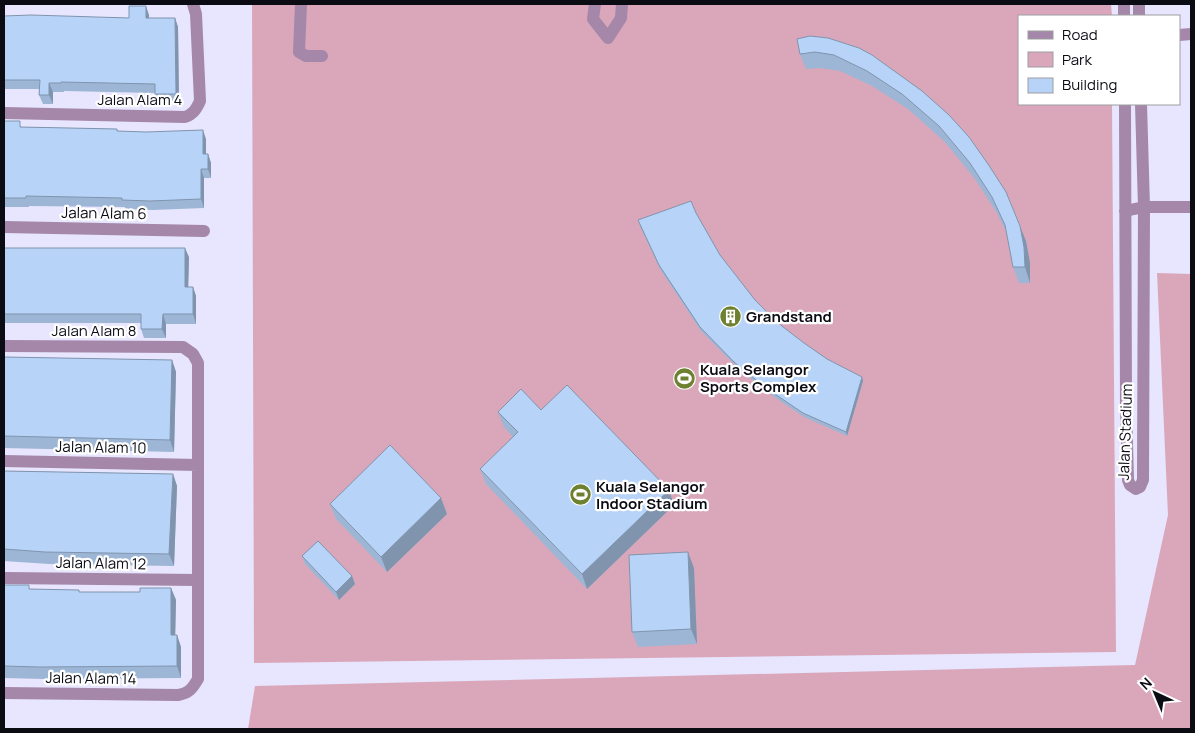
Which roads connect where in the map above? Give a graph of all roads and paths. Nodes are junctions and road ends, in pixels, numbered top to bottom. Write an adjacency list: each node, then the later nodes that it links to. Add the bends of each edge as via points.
1 (193, 4): 8 (street, Jalan Alam 4, via 200,101 190,115)
2 (301, 4): 5 (street, via 299,52 306,56)
3 (595, 4): 4 (street, via 593,19 608,38 621,18)
4 (622, 4)
5 (322, 56)
6 (1124, 105): 11 (street, Jalan Stadium)
7 (1141, 105): 9 (street, Jalan Stadium)
8 (4, 113)
9 (1144, 207): 10 (street); 11 (street); 11 (street, Jalan Stadium, via 1143,480 1136,489 1128,480)
10 (1191, 207)
11 (1125, 211)
12 (4, 227): 13 (street, Jalan Alam 6)
13 (204, 231)
14 (4, 346): 16 (street, Jalan Alam 8, via 183,347 193,354 198,363)
15 (4, 461): 16 (street, Jalan Alam 10)
16 (198, 465): 18 (street)
17 (4, 578): 18 (street, Jalan Alam 12)
18 (198, 580): 19 (street, Jalan Alam 14, via 198,679 186,693)
19 (4, 693)

